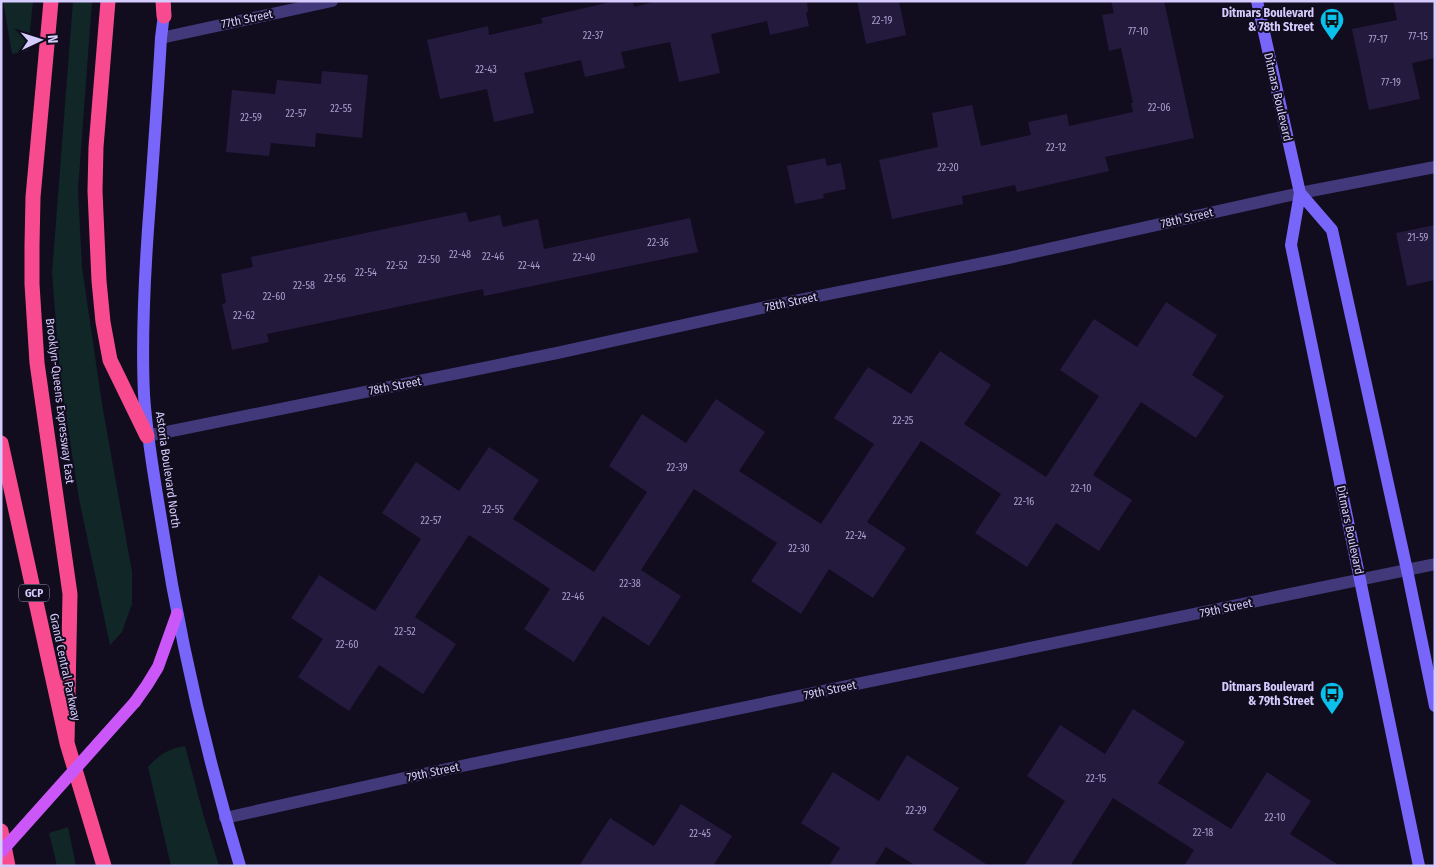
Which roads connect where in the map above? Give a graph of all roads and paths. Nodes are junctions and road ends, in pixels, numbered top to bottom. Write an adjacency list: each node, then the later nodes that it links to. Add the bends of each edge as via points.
1 (51, 1): 16 (highway, Brooklyn-Queens Expressway East, via 33,197 32,284 37,363 70,594)
2 (108, 1): 9 (highway, via 96,147 99,281 110,360)
3 (332, 1): 6 (street, 77th Street)
4 (1257, 1): 8 (street, Ditmars Boulevard)
5 (164, 6): 6 (street, Astoria Boulevard North)
6 (162, 38): 9 (street, Astoria Boulevard North, via 145,290)
7 (1435, 166): 8 (street, 78th Street)
8 (1300, 193): 9 (street, 78th Street, via 1037,252); 12 (street, Ditmars Boulevard, via 1332,230); 13 (street, Ditmars Boulevard, via 1292,245)
9 (147, 436): 14 (street, Astoria Boulevard North)
10 (1, 443): 16 (highway, Grand Central Parkway / GCP)
11 (1435, 564): 12 (street, 79th Street)
12 (1407, 570): 13 (street, 79th Street); 15 (street, Ditmars Boulevard)
13 (1360, 581): 17 (street, 79th Street, via 404,778); 23 (street, Ditmars Boulevard)
14 (177, 614): 17 (street); 19 (main road, Astoria Boulevard North, bridge, via 158,667 147,686)
15 (1435, 706)
16 (67, 744): 21 (highway, Grand Central Parkway / GCP)
17 (225, 818): 22 (street)
18 (1, 831): 20 (highway)
19 (1, 852)
20 (8, 866)
21 (104, 866)
22 (240, 866)
23 (1420, 866)

